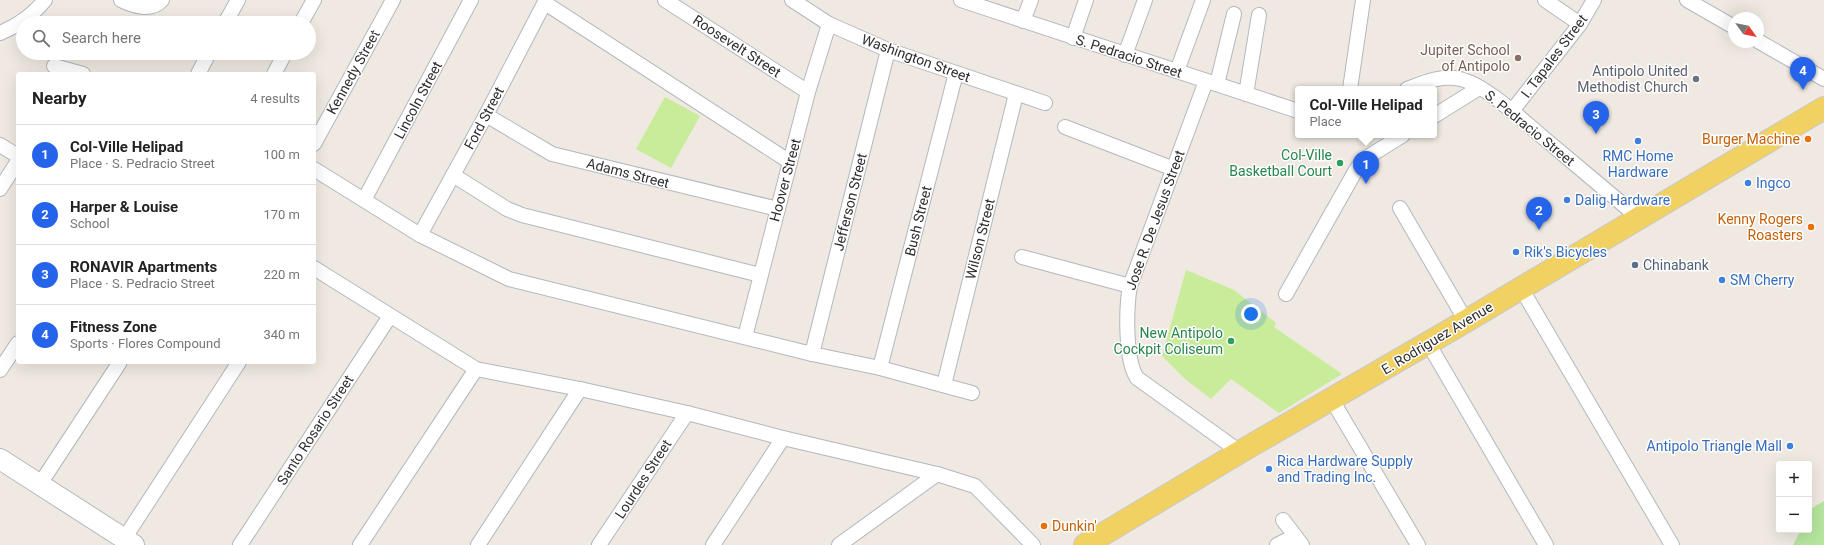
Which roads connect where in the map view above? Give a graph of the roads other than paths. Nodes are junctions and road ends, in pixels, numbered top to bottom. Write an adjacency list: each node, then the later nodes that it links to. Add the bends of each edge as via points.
1 (45, 0): 23 (street)
2 (121, 0): 3 (street, via 133,6 149,7)
3 (162, 0)
4 (238, 0): 24 (street)
5 (314, 0): 25 (street)
6 (393, 0): 62 (street, Kennedy Street)
7 (471, 0): 71 (street, Lincoln Street)
8 (665, 0): 49 (street, Roosevelt Street)
9 (792, 0): 27 (street, Washington Street)
10 (961, 0): 20 (street, S. Pedracio Street)
11 (1031, 0): 26 (street)
12 (1086, 0): 32 (street)
13 (1145, 0): 35 (street)
14 (1203, 0): 39 (street)
15 (1363, 0): 46 (street)
16 (1545, 0): 28 (street)
17 (1594, 0): 28 (street, I. Tapales Street)
18 (1687, 0): 29 (street)
19 (546, 2): 58 (street, Ford Street); 65 (street)
20 (987, 4): 26 (street, S. Pedracio Street)
21 (1234, 14): 45 (street, Jose R. De Jesus Street)
22 (1259, 15): 51 (street)
23 (28, 16)
24 (230, 16)
25 (305, 16)
26 (1023, 21): 32 (street, S. Pedracio Street)
27 (829, 24): 34 (street, Washington Street); 49 (street, Hoover Street)
28 (1580, 24): 56 (street, I. Tapales Street)
29 (1728, 24)
30 (16, 25): 31 (street)
31 (2, 31)
32 (1073, 38): 35 (street, S. Pedracio Street)
33 (1764, 44): 44 (street)
34 (888, 50): 43 (street, Washington Street); 87 (street, Jefferson Street)
35 (1125, 55): 39 (street, S. Pedracio Street)
36 (205, 60): 41 (street)
37 (281, 60): 42 (street)
38 (54, 66): 40 (street)
39 (1177, 71): 45 (street, S. Pedracio Street)
40 (76, 72)
41 (199, 72)
42 (275, 72)
43 (956, 73): 50 (street, Washington Street); 90 (street, Bush Street)
44 (1824, 79)
45 (1211, 83): 51 (street, S. Pedracio Street); 67 (street, Jose R. De Jesus Street)
46 (1350, 86)
47 (1415, 86): 48 (street, S. Pedracio Street, via 1440,78 1461,79)
48 (1479, 88): 56 (street, S. Pedracio Street); 57 (street)
49 (808, 92): 65 (street, Hoover Street)
50 (1016, 94): 53 (street, Washington Street); 93 (street, Wilson Street)
51 (1246, 94): 55 (street, S. Pedracio Street)
52 (1824, 100): 60 (main road, E. Rodriguez Avenue)
53 (1045, 103)
54 (1824, 108): 60 (main road, E. Rodriguez Avenue)
55 (1295, 111)
56 (1512, 111): 74 (street, S. Pedracio Street)
57 (1437, 114)
58 (486, 115): 69 (street, Ford Street); 73 (street, Adams Street, via 552,154)
59 (1065, 127): 67 (street)
60 (1789, 130): 74 (main road, E. Rodriguez Avenue)
61 (1398, 138): 81 (street, via 1363,160)
62 (316, 140)
63 (0, 145): 64 (street)
64 (16, 155)
65 (790, 162): 73 (street, Hoover Street)
66 (16, 164): 70 (street)
67 (1174, 169): 79 (street, Jose R. De Jesus Street)
68 (316, 170): 71 (street)
69 (453, 175): 75 (street, Ford Street); 78 (street, via 507,209 522,215)
70 (0, 189)
71 (364, 200): 75 (street)
72 (1400, 208): 83 (street)
73 (778, 209): 78 (street, Hoover Street)
74 (1639, 218): 80 (main road, E. Rodriguez Avenue)
75 (420, 235): 84 (street, via 509,279)
76 (1022, 256): 79 (street)
77 (316, 269): 82 (street)
78 (760, 275): 84 (street, Hoover Street)
79 (1130, 286): 99 (street, Jose R. De Jesus Street, via 1127,300 1128,336 1133,373)
80 (1521, 288): 83 (main road, E. Rodriguez Avenue); 117 (street)
81 (1286, 294)
82 (390, 316): 91 (street); 106 (street, Santo Rosario Street)
83 (1466, 321): 85 (main road, E. Rodriguez Avenue)
84 (745, 337): 87 (street)
85 (1428, 343): 96 (main road, E. Rodriguez Avenue); 116 (street)
86 (16, 346): 92 (street)
87 (812, 354): 90 (street)
88 (119, 364): 102 (street)
89 (238, 364): 105 (street)
90 (880, 368): 93 (street)
91 (476, 369): 94 (street); 107 (street)
92 (0, 370)
93 (944, 385): 95 (street)
94 (580, 389): 97 (street); 108 (street)
95 (972, 393)
96 (1332, 400): 99 (main road, E. Rodriguez Avenue); 115 (street)
97 (687, 413): 98 (street); 109 (street, Lourdes Street)
98 (783, 438): 101 (street); 110 (street)
99 (1240, 452): 113 (main road, E. Rodriguez Avenue)
100 (0, 459): 102 (street)
101 (937, 474): 111 (street); 112 (street, via 975,486)
102 (40, 484): 105 (street)
103 (1283, 520): 104 (street)
104 (1298, 540): 114 (street)
105 (129, 542)
106 (240, 545)
107 (360, 545)
108 (478, 545)
109 (599, 545)
110 (713, 545)
111 (839, 545)
112 (1034, 545)
113 (1085, 545)
114 (1277, 545)
115 (1418, 545)
116 (1546, 545)
117 (1672, 545)

